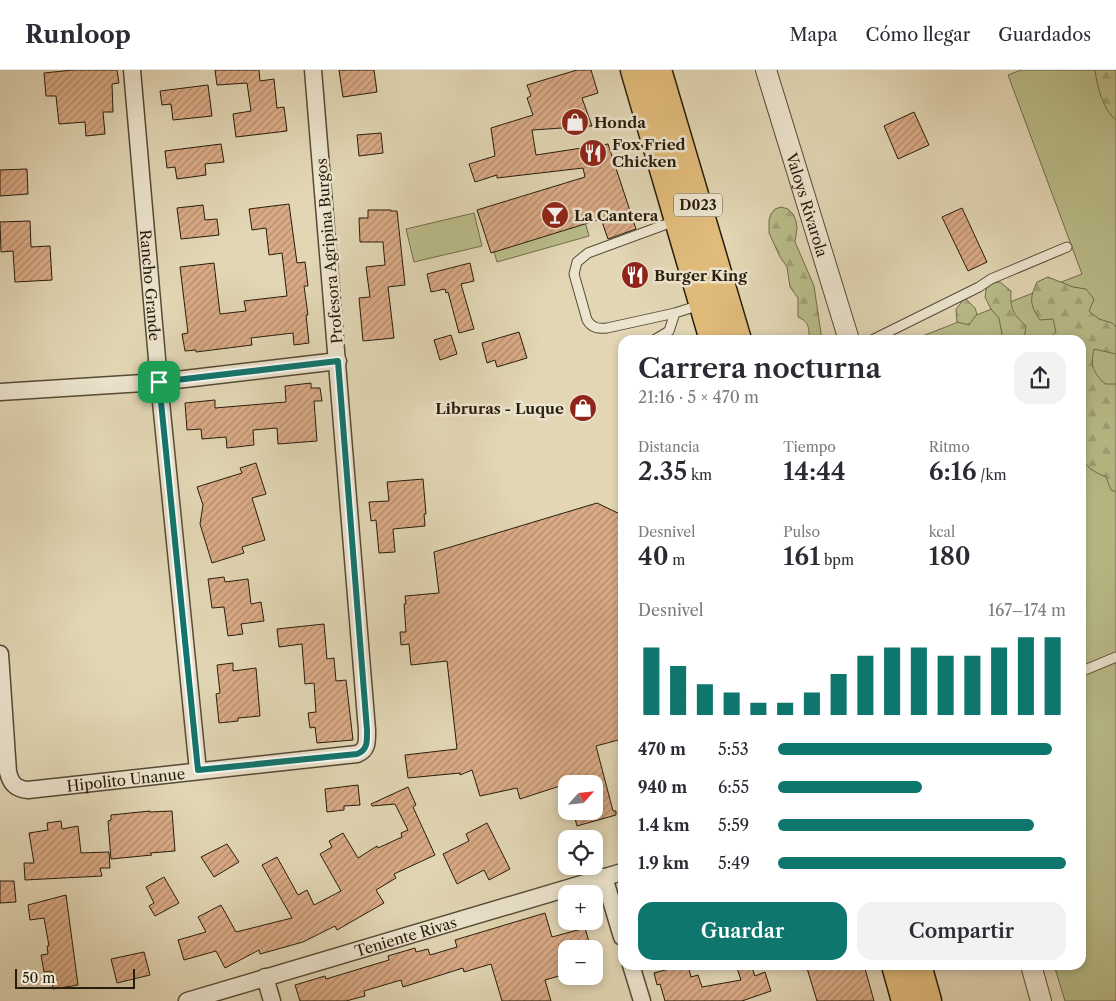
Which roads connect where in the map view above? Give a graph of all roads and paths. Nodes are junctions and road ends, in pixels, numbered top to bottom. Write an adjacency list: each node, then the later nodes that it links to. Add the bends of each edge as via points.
1 (132, 70): 16 (street, Rancho Grande)
2 (313, 70): 15 (street, Profesora Agripina Burgos)
3 (634, 70): 6 (main road, D023)
4 (658, 70): 12 (main road, D023)
5 (766, 70): 13 (street, Valoys Rivarola)
6 (678, 220): 8 (main road, D023); 9 (lane, via 588,253 577,262 574,274 587,320 597,328)
7 (1066, 247): 14 (lane, via 991,279)
8 (703, 304): 9 (lane); 11 (main road, D023)
9 (675, 313): 10 (lane, via 669,331)
10 (662, 335)
11 (712, 335)
12 (737, 335)
13 (847, 335)
14 (882, 335)
15 (338, 361): 16 (street); 21 (street, Profesora Agripina Burgos)
16 (159, 382): 17 (street); 22 (street, Rancho Grande)
17 (0, 392)
18 (0, 654): 22 (street, Hipolito Unanue, via 8,772 15,787 28,790)
19 (1116, 657): 20 (lane)
20 (1086, 670)
21 (367, 730): 22 (street, Hipolito Unanue, via 366,748 357,754)
22 (198, 770)
23 (618, 873): 24 (street, Teniente Rivas)
24 (604, 877): 25 (street); 30 (street, Teniente Rivas)
25 (618, 924)
26 (633, 970): 33 (street)
27 (896, 970): 34 (main road)
28 (919, 970): 35 (main road)
29 (1032, 970): 36 (street)
30 (265, 977): 31 (street, Teniente Rivas); 32 (street)
31 (187, 1001)
32 (272, 1001)
33 (642, 1001)
34 (905, 1001)
35 (928, 1001)
36 (1041, 1001)

